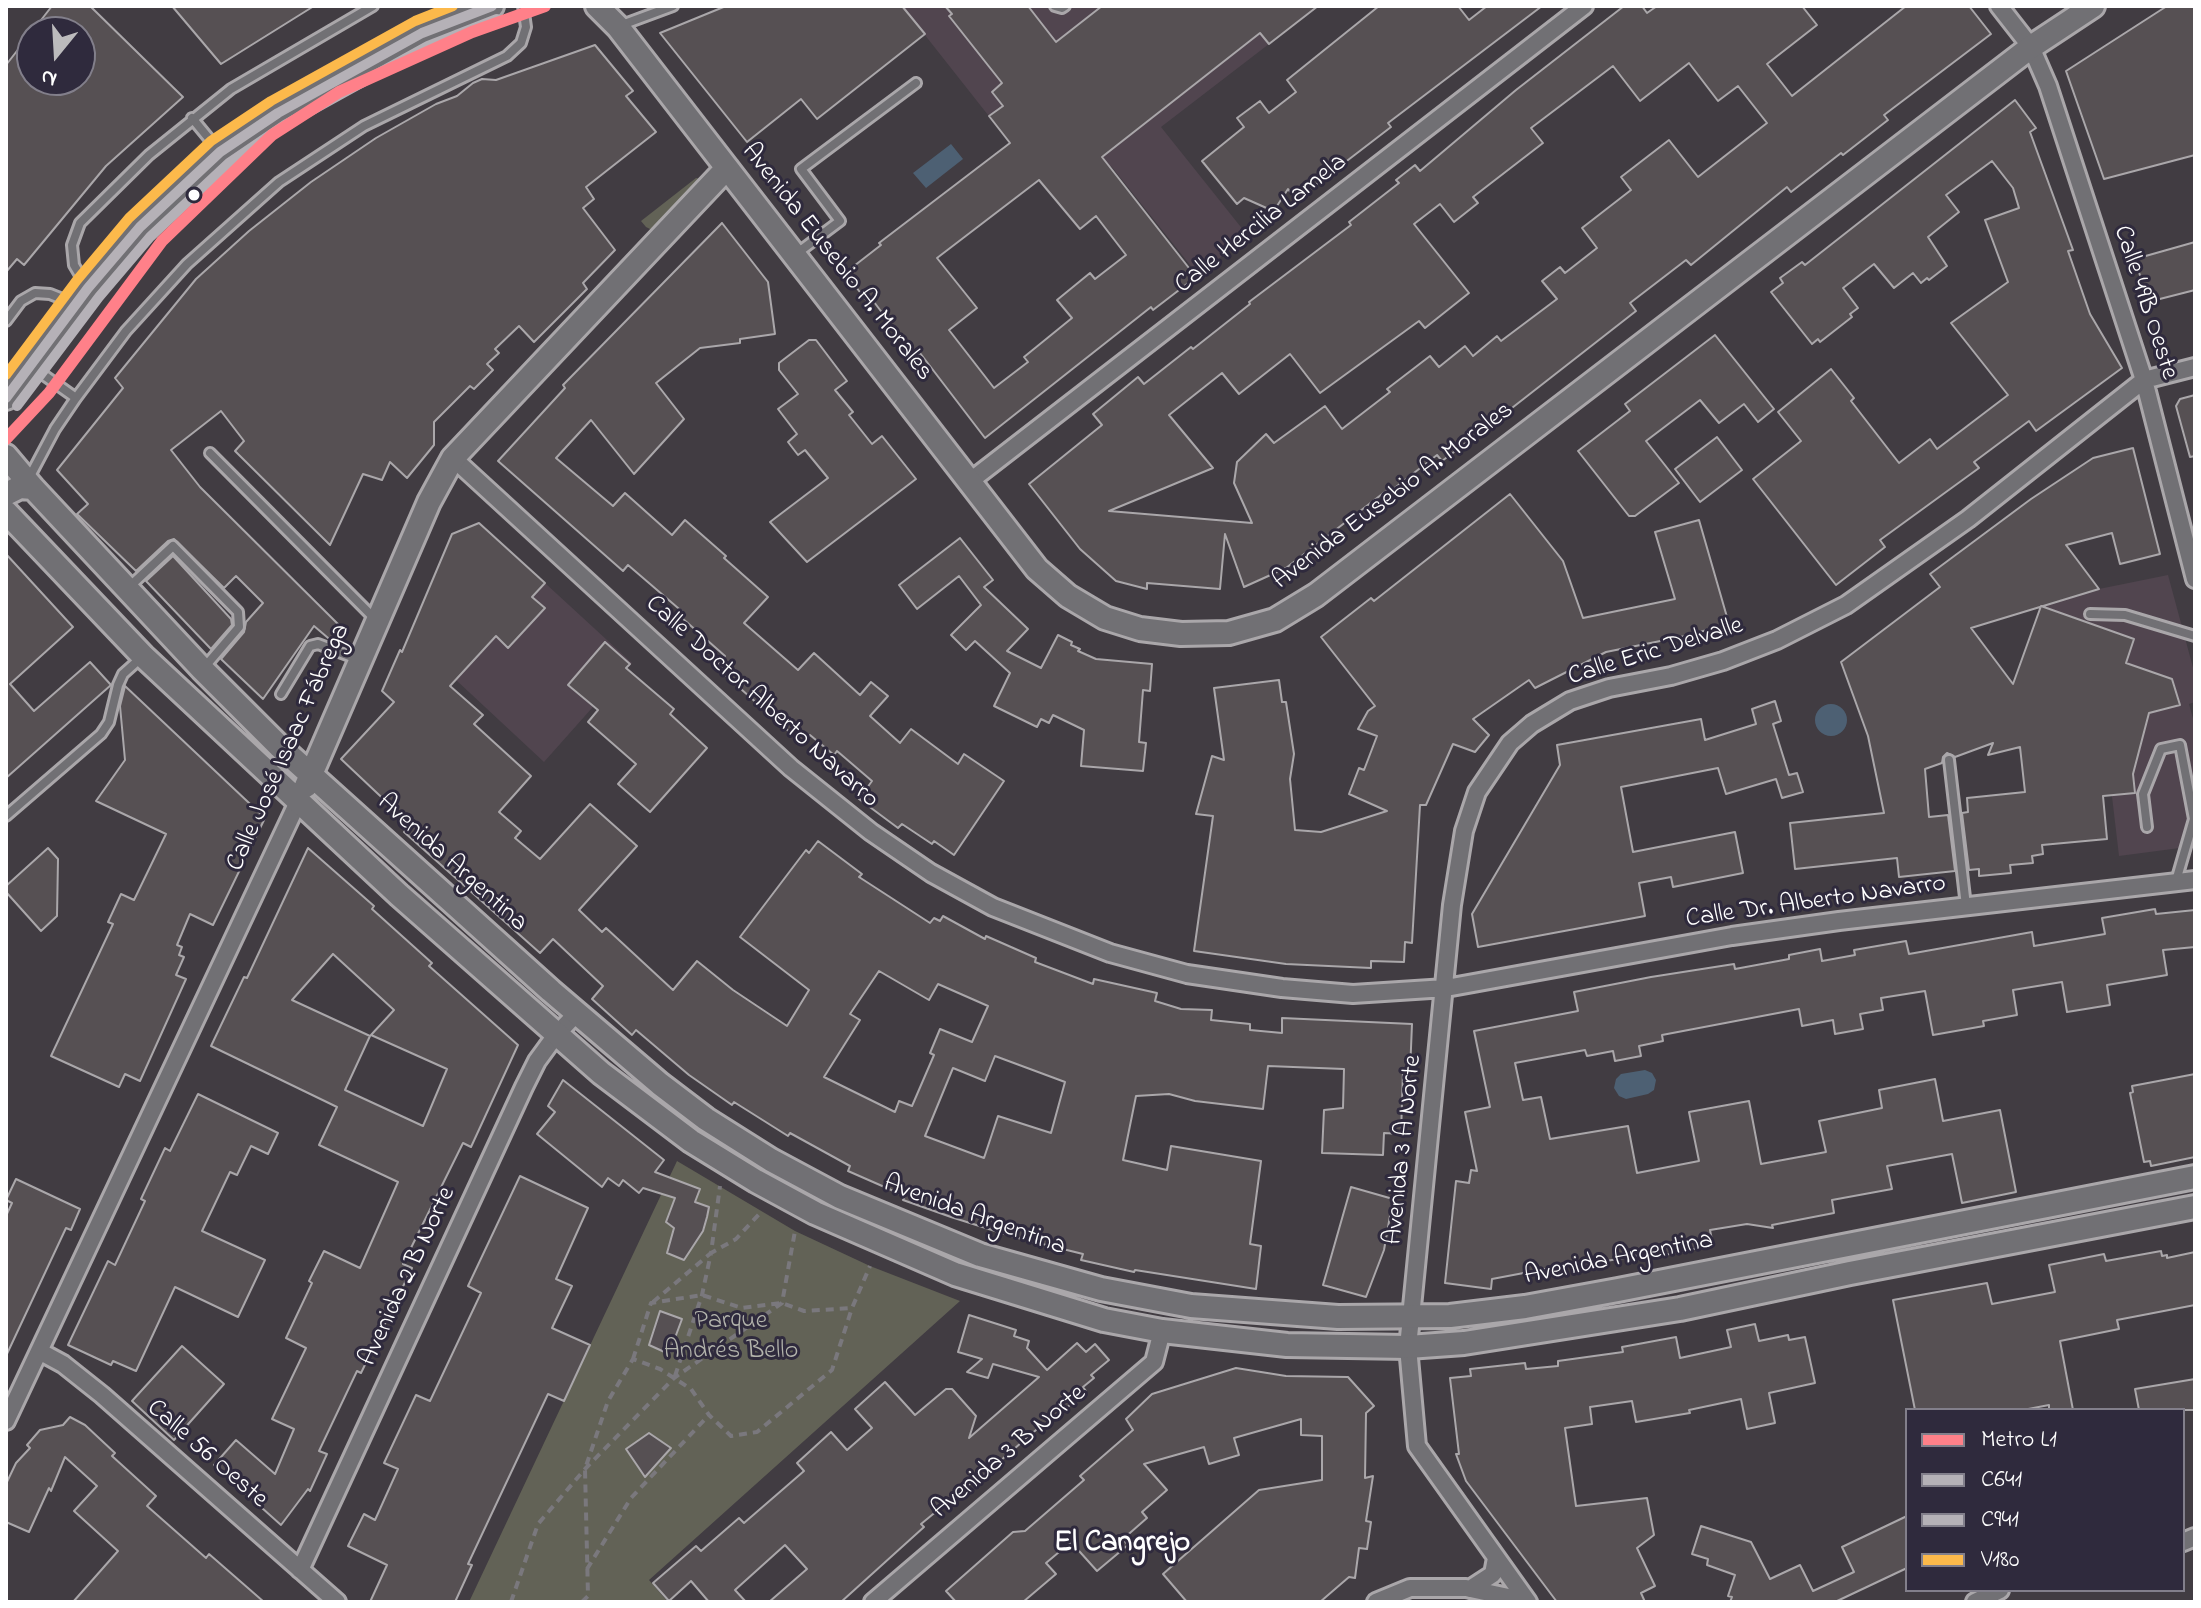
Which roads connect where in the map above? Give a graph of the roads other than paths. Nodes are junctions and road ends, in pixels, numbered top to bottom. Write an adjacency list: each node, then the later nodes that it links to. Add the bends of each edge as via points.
1 (373, 6): 14 (lane, via 231,89)
2 (492, 6): 15 (street, via 422,33 278,113)
3 (523, 6): 24 (lane, via 526,27 521,43 507,56 364,126 279,182 187,264 126,331)
4 (597, 6): 11 (street, Avenida Eusebio A. Morales)
5 (673, 6): 11 (lane)
6 (1055, 6): 7 (lane)
7 (1065, 6)
8 (1584, 6): 28 (street, Calle Hercilia Lamela)
9 (1999, 6): 12 (street, Calle 49B Oeste)
10 (2093, 6): 12 (street, Avenida Eusebio A. Morales)
11 (618, 27): 16 (street, Avenida Eusebio A. Morales)
12 (2031, 47): 22 (street, Calle 49B Oeste); 28 (street, Avenida Eusebio A. Morales, via 1328,585 1275,620 1229,633 1181,634 1105,618 1037,569)
13 (916, 83): 17 (lane, via 801,169 840,221)
14 (192, 118): 15 (lane); 18 (lane, via 80,223 72,245)
15 (220, 152): 18 (street, via 140,227)
16 (727, 168): 17 (street, Avenida Eusebio A. Morales); 27 (street, Calle José Isaac Fábrega)
17 (795, 254): 28 (street, Avenida Eusebio A. Morales)
18 (82, 296): 19 (lane, via 35,293); 20 (street)
19 (6, 321)
20 (30, 366): 23 (street); 24 (lane)
21 (2195, 367): 22 (street)
22 (2144, 380): 32 (street, Calle 49B Oeste); 53 (street, Calle Eric Delvalle, via 1968,519 1846,605 1723,661 1570,701 1510,743 1477,792 1467,819 1452,905)
23 (6, 398)
24 (76, 398): 29 (lane, via 55,429)
25 (210, 453): 35 (lane)
26 (6, 456): 29 (street, Avenida Argentina)
27 (453, 458): 35 (street, Calle José Isaac Fábrega, via 438,481); 53 (street, Calle Doctor Alberto Navarro, via 791,768 871,832 993,907 1110,953 1187,974 1353,994)
28 (969, 482)
29 (30, 485): 30 (street); 33 (street, Avenida Argentina)
30 (6, 494)
31 (6, 512): 37 (street)
32 (2195, 579)
33 (127, 589): 39 (street, Avenida Argentina); 39 (lane, via 173,546 238,612 239,627)
34 (2090, 614): 36 (lane, via 2125,615)
35 (378, 621): 38 (street, Calle José Isaac Fábrega)
36 (2195, 636)
37 (143, 656): 43 (street); 46 (lane, via 123,674 101,734)
38 (361, 661): 40 (lane, via 318,644 310,646); 44 (street, Calle José Isaac Fábrega)
39 (202, 669): 41 (street, Avenida Argentina)
40 (281, 694)
41 (279, 746): 43 (street, via 284,763 276,771); 44 (street, Avenida Argentina)
42 (1949, 760): 52 (lane)
43 (263, 768): 45 (street)
44 (311, 776): 45 (street, Calle José Isaac Fábrega); 48 (street, Avenida Argentina)
45 (298, 802): 51 (street); 67 (street, Calle José Isaac Fábrega)
46 (6, 816)
47 (2147, 827): 50 (lane, via 2143,794 2161,749 2180,745 2194,819)
48 (418, 873): 51 (street); 54 (street, Avenida Argentina)
49 (2195, 880): 50 (street, Calle Dr. Alberto Navarro)
50 (2176, 882): 52 (street, Calle Dr. Alberto Navarro)
51 (399, 895): 55 (street)
52 (1966, 906): 53 (street, Calle Dr. Alberto Navarro, via 1732,936)
53 (1446, 988): 63 (street, Avenida 3 A Norte)
54 (576, 1014): 55 (street, Avenida 2 B Norte); 62 (street, Avenida Argentina, via 706,1119 840,1197 1036,1273)
55 (556, 1035): 64 (street, via 691,1141 815,1213 955,1274 1104,1320); 70 (street, Avenida 2 B Norte, via 524,1087)
56 (2195, 1177): 58 (street, Avenida Argentina)
57 (2195, 1207): 60 (street)
58 (1844, 1245): 59 (street, Avenida Argentina); 60 (street, via 1837,1261)
59 (1805, 1252): 61 (street, via 1814,1266); 63 (street, Avenida Argentina, via 1525,1307)
60 (1850, 1273): 61 (street)
61 (1805, 1282): 66 (street, via 1576,1327)
62 (1191, 1306): 63 (street, Avenida Argentina, via 1282,1315); 65 (street)
63 (1410, 1317): 66 (street, Avenida 3 A Norte)
64 (1162, 1331): 65 (street); 75 (street, Avenida 3 B Norte, via 1154,1362)
65 (1187, 1335): 66 (street, via 1287,1345)
66 (1408, 1347): 69 (street, Avenida 3 A Norte, via 1417,1446)
67 (39, 1351): 68 (street, Calle José Isaac Fábrega); 70 (street, Calle 56 Oeste, via 102,1395)
68 (6, 1421)
69 (1496, 1558): 71 (street, via 1493,1574); 73 (street)
70 (300, 1570): 74 (street, Calle 56 Oeste)
71 (1470, 1589): 73 (street); 76 (street, via 1410,1588)
72 (1996, 1592): 77 (street)
73 (1528, 1601)
74 (337, 1602)
75 (873, 1602)
76 (1376, 1602)
77 (1975, 1602)

